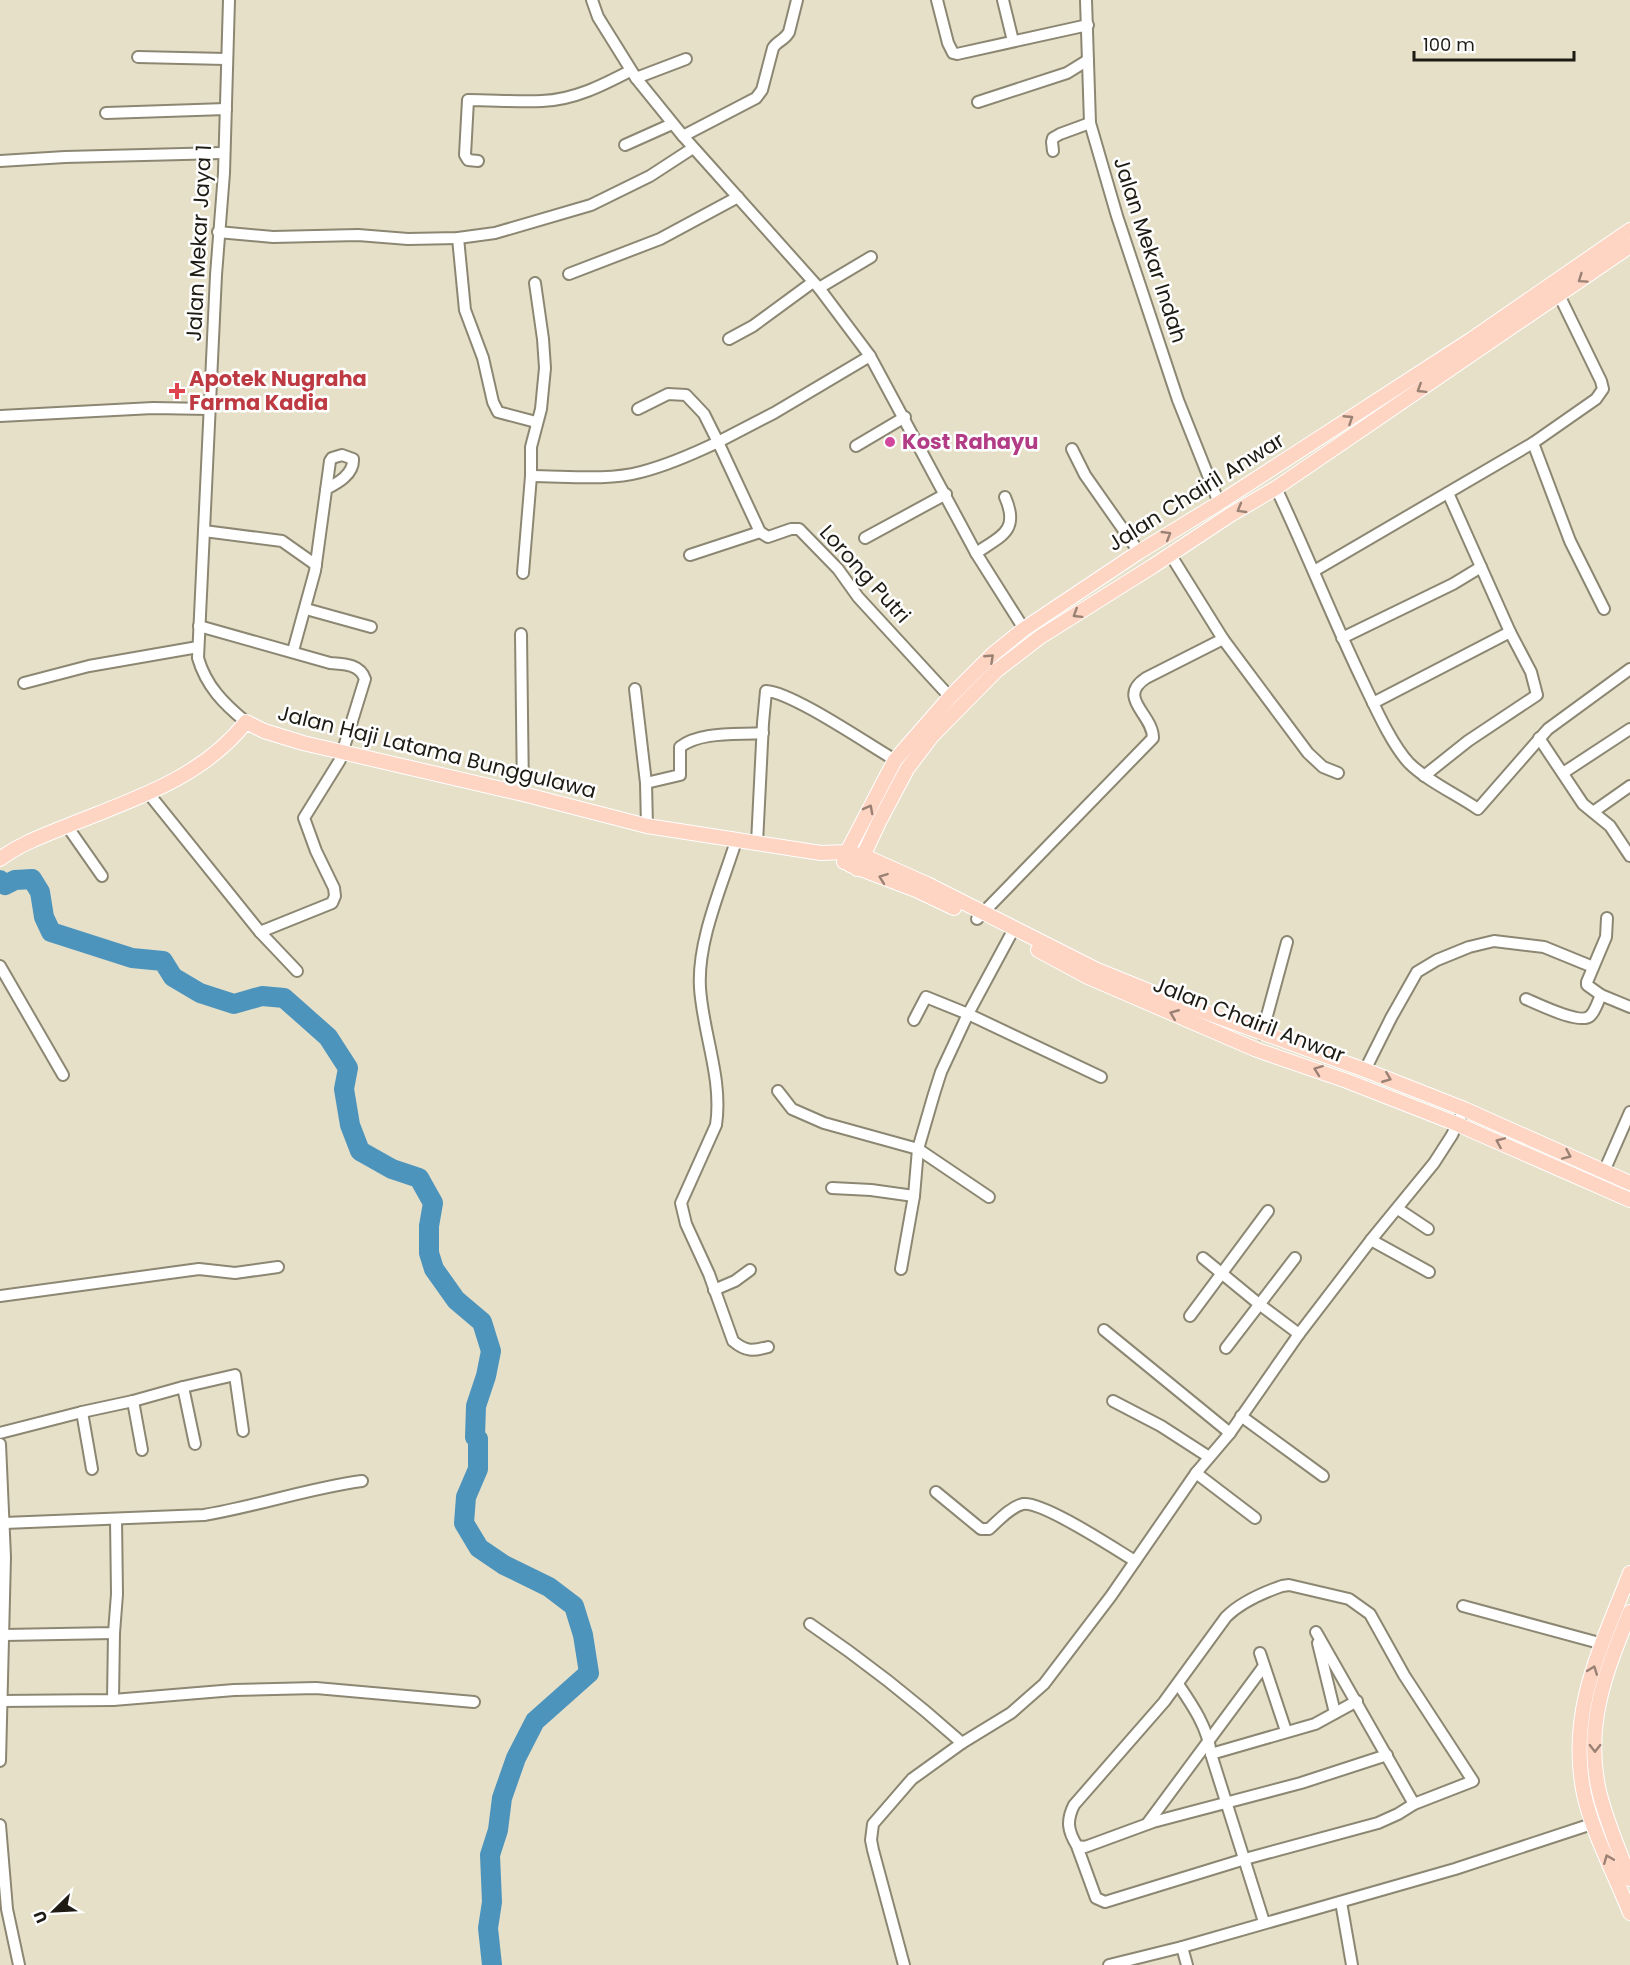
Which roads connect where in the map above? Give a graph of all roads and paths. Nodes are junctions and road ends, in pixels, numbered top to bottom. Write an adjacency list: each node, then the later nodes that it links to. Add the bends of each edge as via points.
1 (229, 0): 11 (street, Jalan Mekar Jaya 1)
2 (592, 0): 13 (street, via 597,17)
3 (797, 0): 19 (street, via 787,37 775,44 762,90 756,98)
4 (937, 0): 8 (street, via 953,54)
5 (1003, 0): 8 (street)
6 (1086, 0): 7 (street, Jalan Mekar Indah)
7 (1088, 25): 8 (street); 12 (street, Jalan Mekar Indah)
8 (1013, 41)
9 (138, 57): 11 (street)
10 (686, 58): 13 (street)
11 (226, 59): 15 (street, Jalan Mekar Jaya 1)
12 (1088, 60): 14 (street, via 1067,73); 17 (street, Jalan Mekar Indah)
13 (633, 74): 18 (street); 25 (street, via 570,97 543,101 468,100 465,155 468,160)
14 (978, 102)
15 (226, 109): 16 (street); 23 (street, Jalan Mekar Jaya 1)
16 (106, 113)
17 (1090, 123): 22 (street, via 1057,136 1052,142); 55 (street, Jalan Mekar Indah, via 1178,400)
18 (672, 124): 19 (street); 20 (street)
19 (683, 136): 21 (street)
20 (624, 145)
21 (693, 148): 26 (street); 29 (street, via 650,176 591,205 495,233)
22 (1053, 151)
23 (223, 153): 24 (street); 28 (street, Jalan Mekar Jaya 1)
24 (0, 161)
25 (478, 161)
26 (738, 197): 32 (street, via 660,239); 34 (street)
27 (1630, 230): 43 (main road, Jalan Chairil Anwar, one-way to 27)
28 (218, 232): 29 (street, via 273,237); 38 (street, Jalan Mekar Jaya 1)
29 (458, 238): 42 (street, via 465,310 483,358 493,402 498,412)
30 (1630, 246): 35 (main road, Jalan Chairil Anwar, one-way to 35)
31 (871, 257): 34 (street)
32 (569, 274)
33 (535, 283): 42 (street, via 545,368)
34 (816, 285): 36 (street); 37 (street)
35 (1559, 296): 45 (street, via 1603,389 1596,399); 48 (main road, Jalan Chairil Anwar, one-way to 48)
36 (729, 339)
37 (870, 356): 41 (street); 44 (street)
38 (210, 409): 40 (street, via 142,408); 56 (street, Jalan Mekar Jaya 1)
39 (638, 409): 44 (street, via 668,394 686,395 704,414)
40 (0, 416)
41 (904, 417): 46 (street); 53 (street)
42 (536, 422): 49 (street)
43 (1321, 437): 48 (main road); 55 (main road, Jalan Chairil Anwar)
44 (718, 442): 49 (street, via 639,473); 57 (street)
45 (1533, 443): 52 (street); 68 (street, via 1570,541)
46 (856, 446)
47 (1072, 449): 59 (street)
48 (1331, 451): 50 (main road, Jalan Chairil Anwar)
49 (531, 476): 66 (street)
50 (1276, 488): 61 (main road, Jalan Chairil Anwar, one-way to 61); 65 (street)
51 (326, 489): 63 (street)
52 (1448, 493): 64 (street); 65 (street)
53 (945, 494): 58 (street); 60 (street)
54 (1005, 497): 60 (street, via 1010,527)
55 (1219, 503): 59 (main road, Jalan Chairil Anwar, one-way to 55)
56 (204, 531): 63 (street, via 282,541); 69 (street, Jalan Mekar Jaya 1)
57 (759, 532): 62 (street); 81 (street, Lorong Putri, via 768,537 799,529)
58 (865, 538)
59 (1138, 552): 71 (main road, Jalan Chairil Anwar)
60 (976, 553): 71 (street)
61 (1170, 554): 75 (street); 102 (main road, Jalan Chairil Anwar, one-way to 102, via 1040,637 990,677 932,736 907,769)
62 (690, 555)
63 (316, 565): 67 (street)
64 (1481, 567): 72 (street); 74 (street)
65 (1314, 571): 74 (street)
66 (523, 573)
67 (306, 609): 70 (street); 77 (street)
68 (1604, 609)
69 (199, 626): 76 (street, Jalan Mekar Jaya 1); 77 (street)
70 (370, 627)
71 (1024, 629): 81 (main road, Jalan Chairil Anwar, one-way to 71)
72 (1510, 632): 82 (street); 91 (street, via 1531,672 1537,695)
73 (521, 634): 95 (street)
74 (1342, 638): 82 (street)
75 (1223, 639): 89 (street, via 1308,753 1323,767); 108 (street, via 1136,686 1134,698 1153,738)
76 (198, 647): 79 (street, via 89,666); 83 (street, Jalan Mekar Jaya 1, via 207,682 226,706)
77 (293, 651): 87 (street, via 349,665 364,675)
78 (1630, 669): 86 (street)
79 (24, 683)
80 (635, 689): 92 (street)
81 (950, 697): 88 (main road, Jalan Chairil Anwar)
82 (1373, 703): 91 (street, via 1402,754)
83 (246, 722): 87 (main road, Jalan Haji Latama Bunggulawa, via 264,731); 94 (main road, Jalan Haji Latama Bunggulawa, via 213,756)
84 (1630, 729): 90 (street)
85 (763, 733): 88 (street, via 768,690 801,704); 92 (street, via 716,736 684,744 679,749 680,776); 100 (street)
86 (1539, 738): 90 (street); 91 (street, via 1478,808)
87 (342, 752): 95 (main road, Jalan Haji Latama Bunggulawa); 110 (street, via 304,818 334,888 332,903)
88 (895, 760): 104 (main road, Jalan Chairil Anwar, one-way to 88)
89 (1338, 773)
90 (1563, 773): 96 (street, via 1583,804)
91 (1424, 776)
92 (646, 783): 98 (street)
93 (1630, 786): 96 (street)
94 (150, 794): 97 (main road, Jalan Haji Latama Bunggulawa); 110 (street)
95 (523, 794): 98 (main road, Jalan Haji Latama Bunggulawa)
96 (1593, 812): 103 (street, via 1610,826)
97 (67, 826): 105 (main road, Jalan Haji Latama Bunggulawa); 107 (street)
98 (647, 826): 99 (main road, Jalan Haji Latama Bunggulawa)
99 (736, 841): 100 (main road, Jalan Haji Latama Bunggulawa); 148 (street, via 716,900 700,968 718,1105 716,1125 681,1203)
100 (757, 843): 101 (main road, Jalan Haji Latama Bunggulawa)
101 (830, 854): 104 (main road, Jalan Chairil Anwar)
102 (864, 856): 104 (main road, Jalan Chairil Anwar); 106 (main road, Jalan Chairil Anwar); 108 (main road, Jalan Chairil Anwar, via 927,884)
103 (1630, 856)
104 (845, 857): 106 (main road, Jalan Chairil Anwar)
105 (0, 859)
106 (857, 869): 108 (main road, Jalan Chairil Anwar, one-way to 106)
107 (102, 876)
108 (980, 916): 111 (main road, Jalan Chairil Anwar); 121 (main road, Jalan Chairil Anwar, via 1097,970)
109 (1607, 918): 114 (street, via 1606,937)
110 (260, 932): 115 (street)
111 (1010, 936): 119 (street); 128 (main road, Jalan Chairil Anwar, one-way to 111, via 1257,1050 1088,977)
112 (1287, 942): 121 (street)
113 (0, 966): 123 (street)
114 (1593, 967): 116 (street, via 1587,986); 122 (street, via 1544,947 1494,941 1437,960 1417,972 1409,984)
115 (297, 971)
116 (1601, 995): 117 (street, via 1591,1015 1583,1019); 118 (street)
117 (1526, 999)
118 (1630, 1007)
119 (968, 1014): 120 (street, via 926,997); 124 (street); 129 (street, via 941,1072)
120 (914, 1020)
121 (1262, 1034): 122 (main road, Jalan Chairil Anwar)
122 (1365, 1070): 126 (main road, Jalan Chairil Anwar, one-way to 126)
123 (63, 1075)
124 (1101, 1077)
125 (778, 1091): 129 (street, via 788,1106 810,1117)
126 (1464, 1109): 128 (street); 130 (main road, Jalan Chairil Anwar, one-way to 130)
127 (1630, 1112): 130 (street)
128 (1457, 1124): 132 (main road, Jalan Chairil Anwar, one-way to 128); 137 (street, via 1434,1163)
129 (918, 1149): 134 (street); 135 (street)
130 (1604, 1171): 131 (main road, Jalan Chairil Anwar); 132 (street)
131 (1630, 1183)
132 (1598, 1185): 136 (main road, Jalan Chairil Anwar)
133 (832, 1188): 134 (street)
134 (914, 1196): 144 (street)
135 (989, 1197)
136 (1630, 1200)
137 (1398, 1209): 139 (street); 140 (street)
138 (1268, 1211): 147 (street)
139 (1428, 1229)
140 (1371, 1240): 146 (street); 153 (street)
141 (1203, 1258): 147 (street)
142 (1295, 1258): 150 (street)
143 (278, 1267): 149 (street, via 235,1273 199,1269)
144 (901, 1269)
145 (750, 1270): 148 (street)
146 (1430, 1272)
147 (1221, 1275): 150 (street); 151 (street)
148 (714, 1290): 154 (street, via 734,1341 751,1351)
149 (0, 1296)
150 (1259, 1304): 153 (street); 155 (street)
151 (1190, 1316)
152 (1104, 1330): 162 (street)
153 (1299, 1334): 160 (street)
154 (768, 1347)
155 (1226, 1348)
156 (183, 1387): 157 (street); 161 (street, via 235,1375); 165 (street)
157 (133, 1401): 159 (street); 166 (street)
158 (1113, 1401): 167 (street)
159 (82, 1412): 163 (street); 168 (street)
160 (1241, 1416): 162 (street); 170 (street)
161 (243, 1431)
162 (1230, 1432): 167 (street)
163 (0, 1433)
164 (0, 1444): 175 (street)
165 (195, 1444)
166 (142, 1450)
167 (1209, 1457): 169 (street)
168 (93, 1469)
169 (1196, 1473): 173 (street); 176 (street)
170 (1323, 1476)
171 (362, 1481): 174 (street, via 204,1515)
172 (936, 1492): 176 (street, via 981,1529 989,1529 1018,1506 1030,1504)
173 (1255, 1518)
174 (116, 1519): 175 (street); 182 (street)
175 (4, 1523): 178 (street)
176 (1135, 1561): 195 (street, via 1044,1684 1011,1713)
177 (1630, 1573): 184 (main road)
178 (2, 1588): 183 (street)
179 (1463, 1605): 184 (street)
180 (1630, 1612): 201 (main road, one-way to 201, via 1600,1692 1595,1717 1596,1770)
181 (810, 1624): 195 (street, via 852,1652)
182 (114, 1633): 183 (street); 188 (street)
183 (4, 1635): 189 (street)
184 (1602, 1644): 203 (main road, one-way to 184, via 1584,1795 1580,1729 1588,1681)
185 (1260, 1653): 186 (street)
186 (1264, 1666): 193 (street); 194 (street)
187 (1178, 1684): 194 (street); 200 (street, via 1226,1617 1258,1596 1288,1585 1349,1599 1374,1621 1473,1781); 205 (street, via 1074,1805 1068,1815 1068,1826)
188 (113, 1700): 189 (street); 191 (street, via 316,1688)
189 (1, 1701): 198 (street)
190 (1357, 1701): 192 (street); 192 (street, via 1316,1632); 197 (street)
191 (474, 1702)
192 (1335, 1713): 193 (street, via 1315,1724)
193 (1286, 1731): 196 (street)
194 (1209, 1741): 196 (street); 202 (street)
195 (962, 1743): 214 (street, via 912,1779 873,1824 873,1850)
196 (1211, 1755): 199 (street)
197 (1387, 1755): 199 (street); 200 (street)
198 (0, 1761)
199 (1227, 1802): 202 (street); 206 (street)
200 (1414, 1804): 206 (street, via 1378,1823)
201 (1608, 1819): 203 (street); 207 (main road)
202 (1147, 1824): 205 (street, via 1085,1847)
203 (1593, 1824): 208 (street); 210 (main road, one-way to 203)
204 (0, 1825): 209 (street)
205 (1077, 1846): 206 (street, via 1100,1901)
206 (1245, 1859): 211 (street)
207 (1630, 1879)
208 (1341, 1902): 211 (street); 217 (street)
209 (3, 1911): 213 (street)
210 (1630, 1913)
211 (1264, 1922): 212 (street)
212 (1182, 1947): 215 (street); 216 (street)
213 (19, 1965)
214 (904, 1965)
215 (1109, 1965)
216 (1187, 1965)
217 (1352, 1965)

